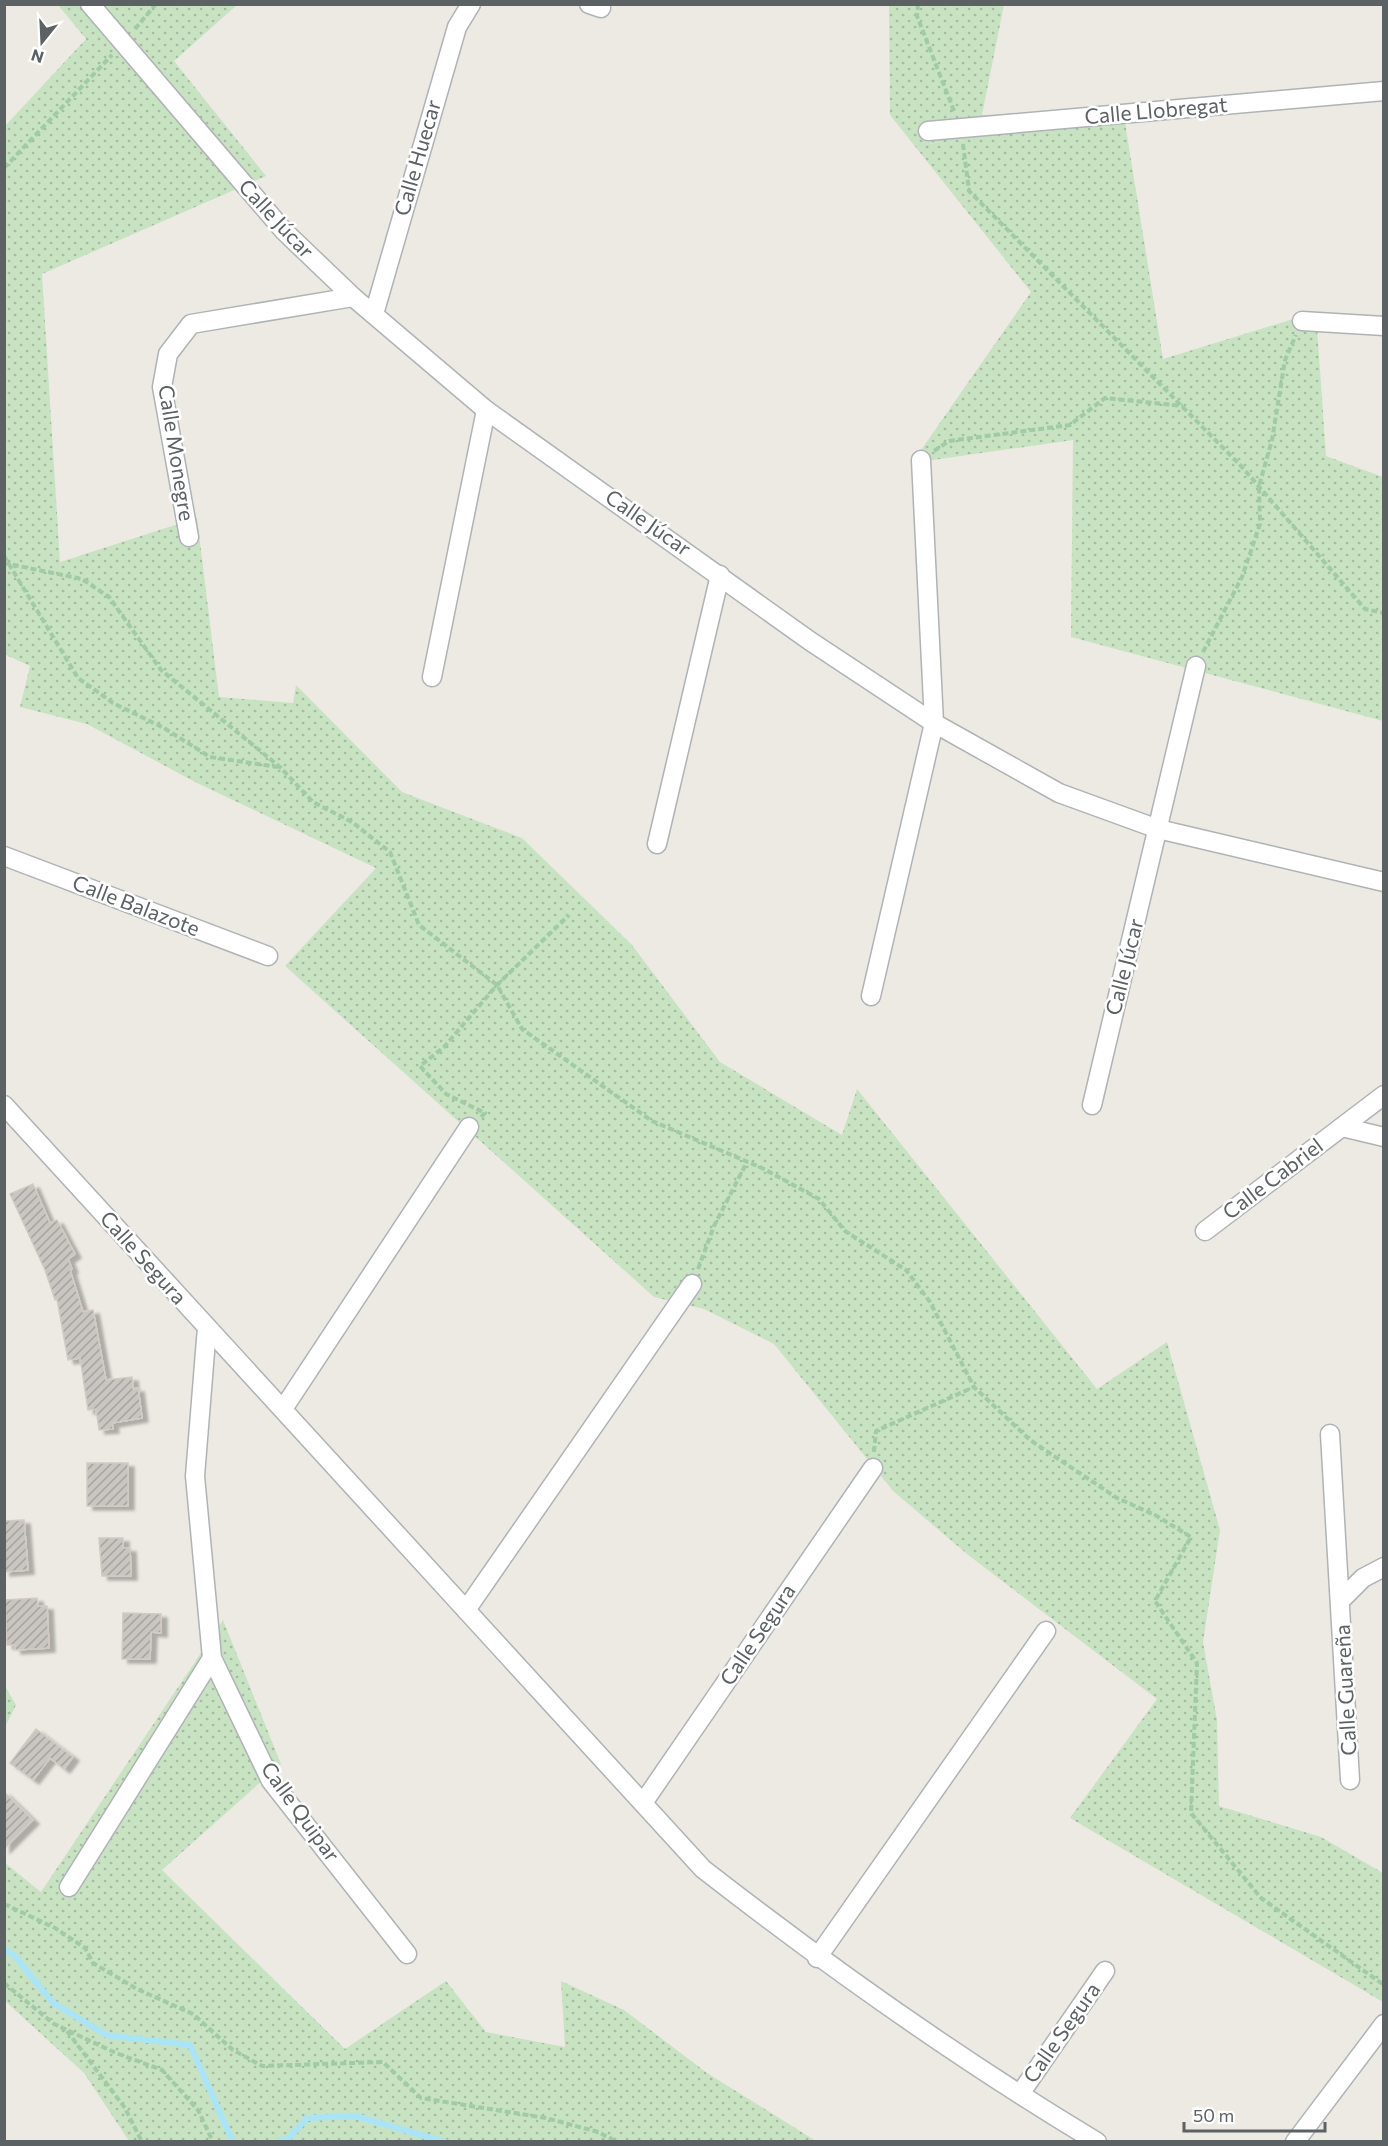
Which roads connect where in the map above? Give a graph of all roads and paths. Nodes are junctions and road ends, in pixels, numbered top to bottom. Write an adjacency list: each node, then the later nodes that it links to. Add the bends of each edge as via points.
1 (90, 4): 5 (street, Calle Júcar)
2 (156, 4): 5 (path)
3 (471, 4): 11 (street, Calle Huecar, via 457,27)
4 (918, 4): 7 (path, via 917,16)
5 (123, 43): 9 (path); 10 (street, Calle Júcar, via 284,231)
6 (1383, 91): 7 (street, Calle Llobregat)
7 (961, 128): 8 (street, Calle Llobregat); 14 (path, via 969,191)
8 (928, 131)
9 (4, 168)
10 (353, 297): 11 (street, Calle Júcar); 18 (street, Calle Monegre, via 191,324 168,354 162,387)
11 (374, 314): 15 (street, Calle Júcar)
12 (1302, 321): 13 (street); 17 (path, via 1285,360 1272,440)
13 (1383, 326)
14 (1183, 406): 16 (path, via 1105,398 1070,425 949,441); 17 (path)
15 (486, 410): 21 (street, Calle Júcar); 24 (street)
16 (921, 460): 25 (street)
17 (1259, 486): 22 (path, via 1365,609); 23 (path, via 1260,524 1242,577)
18 (189, 537)
19 (4, 556): 20 (path)
20 (6, 563): 26 (path, via 82,579 109,597 161,670); 26 (path, via 78,678 210,757)
21 (720, 575): 25 (street, Calle Júcar, via 810,641); 28 (street)
22 (1383, 613)
23 (1196, 666): 27 (street, Calle Júcar)
24 (432, 677)
25 (934, 723): 27 (street, Calle Júcar, via 1059,793); 34 (street)
26 (280, 767): 33 (path, via 313,802 352,822 390,852 419,925)
27 (1158, 829): 30 (street, Calle Júcar); 36 (street, Calle Júcar)
28 (657, 844)
29 (4, 856): 32 (street, Calle Balazote)
30 (1383, 882)
31 (569, 915): 33 (path)
32 (268, 956)
33 (497, 985): 38 (path, via 444,1047 420,1066 446,1094 485,1113); 41 (path, via 522,1029 531,1036 652,1121)
34 (871, 996)
35 (1383, 1095): 39 (street, Calle Cabriel)
36 (1092, 1105)
37 (4, 1106): 44 (street, Calle Segura)
38 (469, 1127): 46 (street)
39 (1342, 1127): 40 (street, Calle Cabriel); 42 (street, Calle Cabriel)
40 (1383, 1137)
41 (747, 1162): 43 (path, via 714,1226); 45 (path, via 819,1199 845,1231 906,1270 930,1302)
42 (1205, 1231)
43 (692, 1284): 51 (street)
44 (207, 1327): 46 (street, Calle Segura); 53 (street, Calle Quipar, via 195,1476)
45 (974, 1387): 48 (path, via 876,1431); 62 (path, via 1030,1440 1081,1476 1191,1537 1155,1600 1197,1663 1191,1813 1261,1898)
46 (283, 1409): 51 (street, Calle Segura)
47 (1330, 1434): 50 (street, Calle Guareña)
48 (873, 1468): 55 (street, Calle Segura)
49 (1383, 1567): 50 (street, Calle Guareña, via 1363,1578)
50 (1342, 1599): 54 (street, Calle Guareña)
51 (466, 1610): 55 (street, Calle Segura)
52 (1046, 1631): 59 (street)
53 (212, 1658): 56 (street); 58 (street, Calle Quipar, via 271,1781)
54 (1350, 1780)
55 (643, 1803): 59 (street, Calle Segura, via 703,1869)
56 (69, 1887)
57 (4, 1904): 69 (path, via 55,1928 85,1948 93,1963 137,1989 193,2014 233,2050 262,2066 382,2062 421,2098 546,2118 598,2132)
58 (407, 1954)
59 (817, 1958): 65 (street, Calle Segura)
60 (1105, 1971): 65 (street, Calle Segura)
61 (4, 1983): 64 (path)
62 (1383, 1985)
63 (1383, 2024): 66 (street)
64 (67, 2030): 67 (path, via 125,2108); 68 (path, via 162,2070 198,2110)
65 (1020, 2094): 70 (street, Calle Segura)
66 (1321, 2104): 71 (street); 72 (street)
67 (142, 2142)
68 (213, 2142)
69 (618, 2142)
70 (1097, 2142)
71 (1286, 2142)
72 (1295, 2142)

